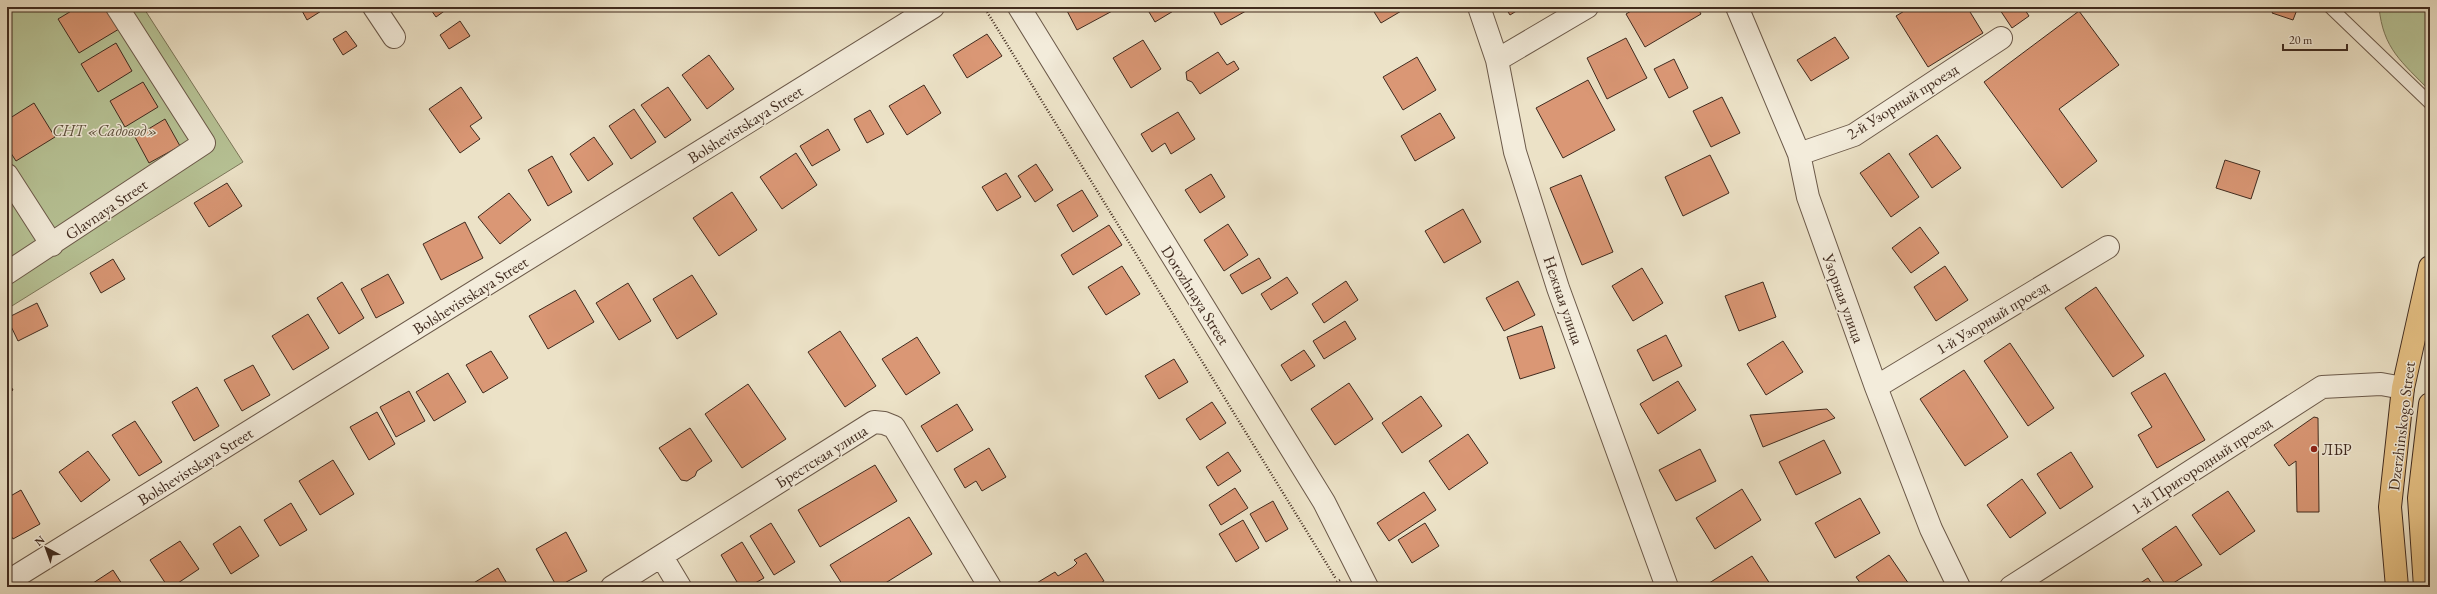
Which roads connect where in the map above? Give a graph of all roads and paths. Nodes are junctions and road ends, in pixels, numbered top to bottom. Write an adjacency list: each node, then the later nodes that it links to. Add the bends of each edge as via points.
1 (116, 7): 16 (street, Glavnaya Street, via 204,143)
2 (374, 7): 10 (street)
3 (933, 7): 24 (street, Bolshevistskaya Street)
4 (984, 7): 28 (path)
5 (1019, 7): 29 (street, Dorozhnaya Street, via 1324,502)
6 (1479, 7): 12 (street, Нежная улица)
7 (1587, 7): 12 (street)
8 (1737, 7): 14 (street, Узорная улица)
9 (2330, 7): 13 (lane)
10 (394, 37)
11 (2001, 38): 14 (street, 2-й Узорный проезд, via 1854,135)
12 (1497, 60): 30 (street, Нежная улица, via 1519,168 1558,288)
13 (2430, 103)
14 (1799, 154): 20 (street, Узорная улица, via 1808,197)
15 (7, 175): 16 (street)
16 (52, 245): 19 (street, Glavnaya Street)
17 (2108, 247): 20 (street, 1-й Узорный проезд)
18 (2430, 267): 21 (main road, Dzerzhinskogo Street)
19 (7, 273)
20 (1876, 387): 31 (street, Узорная улица, via 1931,529)
21 (2403, 388): 32 (street, 1-й Пригородный проезд, via 2381,384 2322,387); 33 (main road, Dzerzhinskogo Street, via 2390,507)
22 (2430, 404): 34 (main road, Dzerzhinskogo Street, via 2419,498)
23 (662, 557): 25 (street, Брестская улица); 26 (street); 27 (street, Брестская улица, via 874,422 884,422 894,427)
24 (7, 582)
25 (612, 587)
26 (680, 587)
27 (990, 587)
28 (1342, 587)
29 (1367, 587)
30 (1667, 587)
31 (1960, 587)
32 (2011, 587)
33 (2397, 587)
34 (2425, 587)

